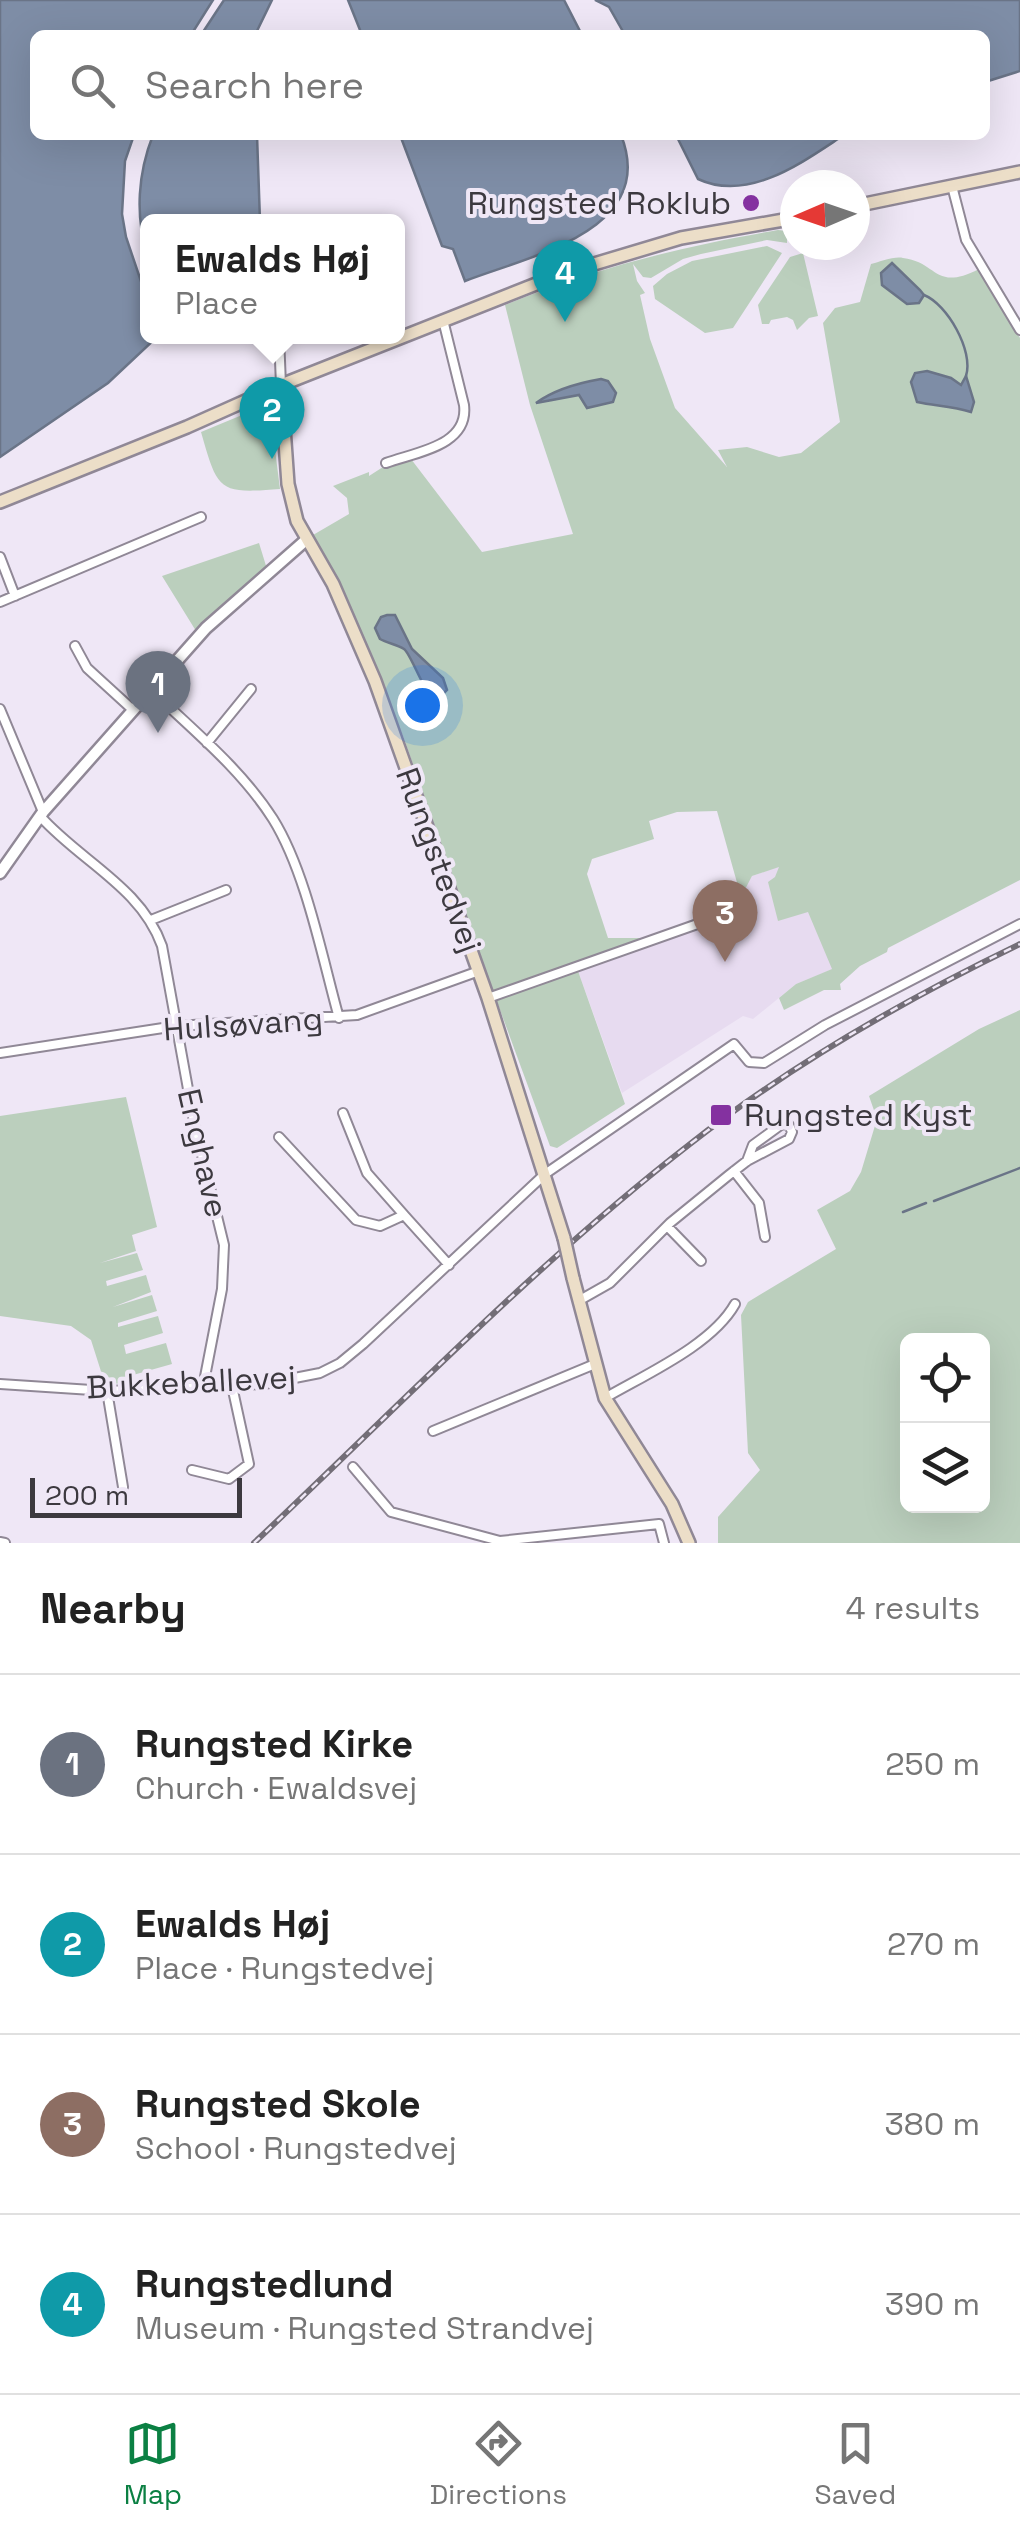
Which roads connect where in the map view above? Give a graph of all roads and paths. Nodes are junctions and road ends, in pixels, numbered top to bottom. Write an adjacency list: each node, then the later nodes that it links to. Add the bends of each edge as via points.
1 (1020, 172): 2 (main road)
2 (952, 186): 3 (main road); 6 (street, via 966,240)
3 (870, 203)
4 (780, 221): 5 (main road, via 615,256)
5 (444, 320): 7 (main road); 11 (street, via 466,417 450,440)
6 (1020, 330)
7 (405, 336)
8 (279, 344): 10 (street)
9 (384, 344): 10 (main road)
10 (281, 385): 12 (main road); 14 (main road, Rungstedvej, via 290,498)
11 (386, 463)
12 (0, 502)
13 (201, 517): 16 (street)
14 (306, 540): 19 (street, via 214,620); 30 (main road, Rungstedvej, via 375,681)
15 (0, 557): 16 (street)
16 (15, 596): 17 (street)
17 (0, 602)
18 (75, 646): 22 (street, via 87,668)
19 (151, 690): 22 (street); 23 (street)
20 (251, 690): 23 (street)
21 (0, 709): 24 (street)
22 (133, 710): 24 (street)
23 (206, 743): 32 (street, via 256,796 286,843)
24 (41, 814): 25 (street); 28 (street, Enghave, via 70,847 132,894)
25 (0, 874)
26 (226, 890): 28 (street)
27 (723, 915): 31 (street)
28 (151, 920): 33 (street, Enghave)
29 (1020, 924): 39 (street, Bukkeballevej, via 825,1024 764,1063 749,1062 734,1044)
30 (479, 970): 31 (main road, Rungstedvej); 32 (street, Hulsøvang)
31 (488, 998): 39 (main road, Rungstedvej)
32 (339, 1018): 33 (street, Hulsøvang)
33 (176, 1026): 34 (street, Hulsøvang); 50 (street, Enghave, via 224,1246)
34 (0, 1053)
35 (344, 1113): 40 (street, via 368,1173)
36 (278, 1137): 40 (street, via 356,1220 380,1226)
37 (747, 1161): 37 (street, via 789,1139 789,1125 753,1145); 38 (street)
38 (734, 1171): 41 (street); 42 (street, via 759,1204)
39 (545, 1174): 44 (street, Bukkeballevej); 45 (main road, Rungstedvej, bridge)
40 (404, 1215): 44 (street)
41 (667, 1226): 43 (street); 45 (street, via 610,1283)
42 (766, 1237)
43 (701, 1261)
44 (449, 1265): 49 (street, Bukkeballevej, via 340,1363 302,1378)
45 (580, 1300): 47 (main road, Rungstedvej)
46 (735, 1304): 52 (street, via 706,1338)
47 (595, 1364): 52 (main road, Rungstedvej); 53 (street)
48 (0, 1384): 51 (street, Bukkeballevej)
49 (232, 1386): 50 (street, Bukkeballevej); 55 (street, via 249,1464 228,1479)
50 (203, 1387): 51 (street, Bukkeballevej)
51 (107, 1391): 56 (street)
52 (605, 1398): 57 (main road, Rungstedvej, via 651,1469)
53 (433, 1431)
54 (353, 1468): 58 (street, via 391,1512 500,1541 659,1524)
55 (192, 1470)
56 (123, 1486)
57 (685, 1541)
58 (664, 1543)

